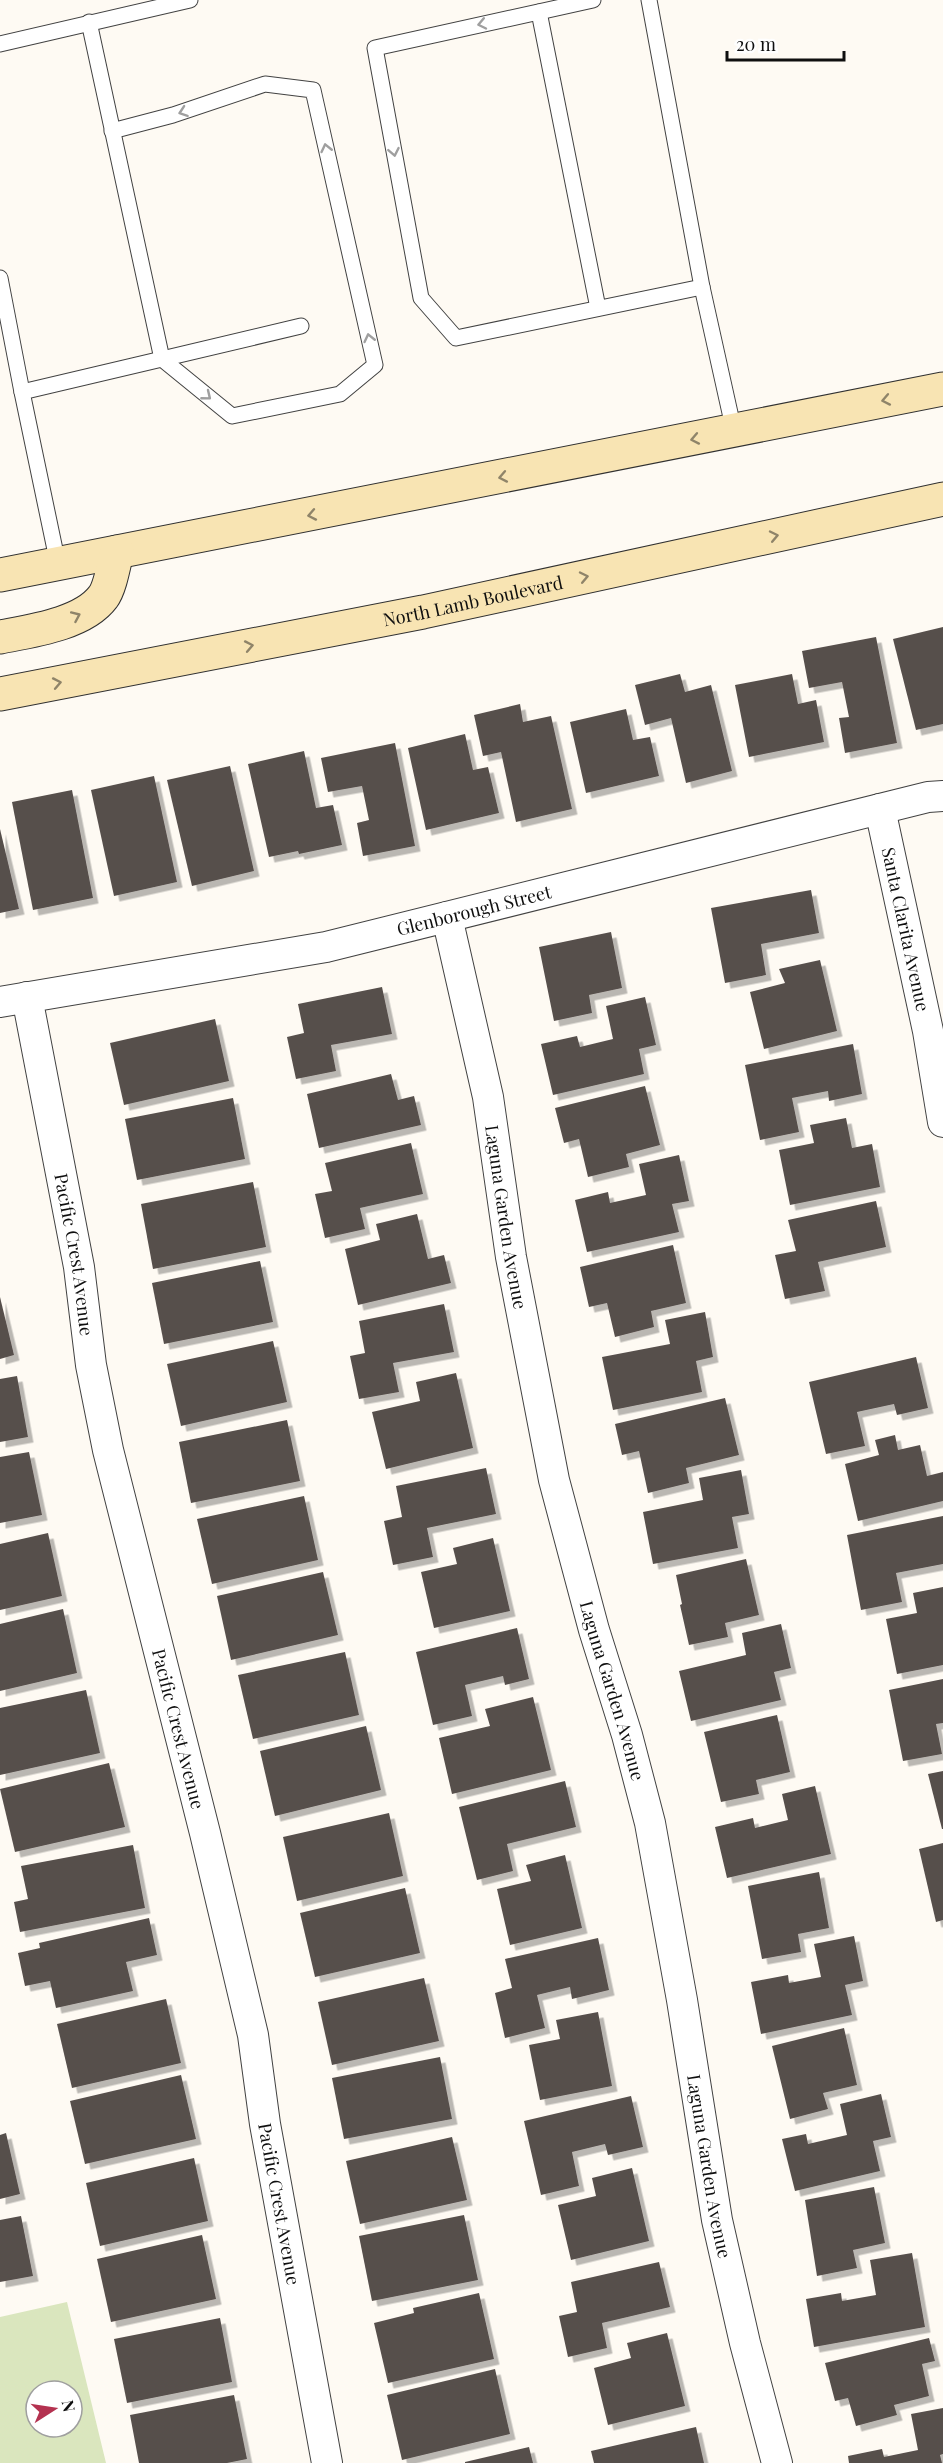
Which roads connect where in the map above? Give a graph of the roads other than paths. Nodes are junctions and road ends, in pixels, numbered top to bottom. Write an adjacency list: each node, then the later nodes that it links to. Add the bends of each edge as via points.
1 (190, 0): 5 (lane)
2 (593, 0): 4 (lane)
3 (649, 0): 9 (lane)
4 (539, 12): 10 (lane); 10 (lane, one-way to 10, via 375,48 421,298 456,338)
5 (89, 22): 6 (lane); 7 (lane)
6 (0, 44)
7 (112, 131): 12 (lane); 12 (lane, one-way to 7, via 232,416 340,394 375,365 313,90 265,84)
8 (0, 278): 14 (lane)
9 (702, 287): 10 (lane); 15 (lane)
10 (598, 309)
11 (301, 326): 12 (lane)
12 (162, 359): 14 (lane)
13 (943, 389): 15 (main road, one-way to 15)
14 (22, 392): 18 (lane)
15 (734, 431): 17 (main road, one-way to 17)
16 (943, 500): 21 (main road, North Lamb Boulevard, one-way to 16, via 423,612)
17 (117, 552): 18 (main road); 20 (main road, one-way to 17, via 47,627 82,614 104,597)
18 (58, 564): 19 (main road)
19 (0, 575)
20 (0, 637)
21 (0, 694)
22 (943, 796): 23 (street, Glenborough Street)
23 (880, 809): 24 (street, Glenborough Street); 26 (street, Santa Clarita Avenue, via 928,1031)
24 (447, 917): 25 (street, Glenborough Street, via 326,947); 28 (street, Laguna Garden Avenue, via 488,1097 511,1257 554,1480 650,1824 717,2220)
25 (14, 1000): 27 (street, Pacific Crest Avenue, via 79,1267 91,1365 108,1450 253,2035 267,2135)
26 (943, 1122)
27 (327, 2463)
28 (777, 2463)

